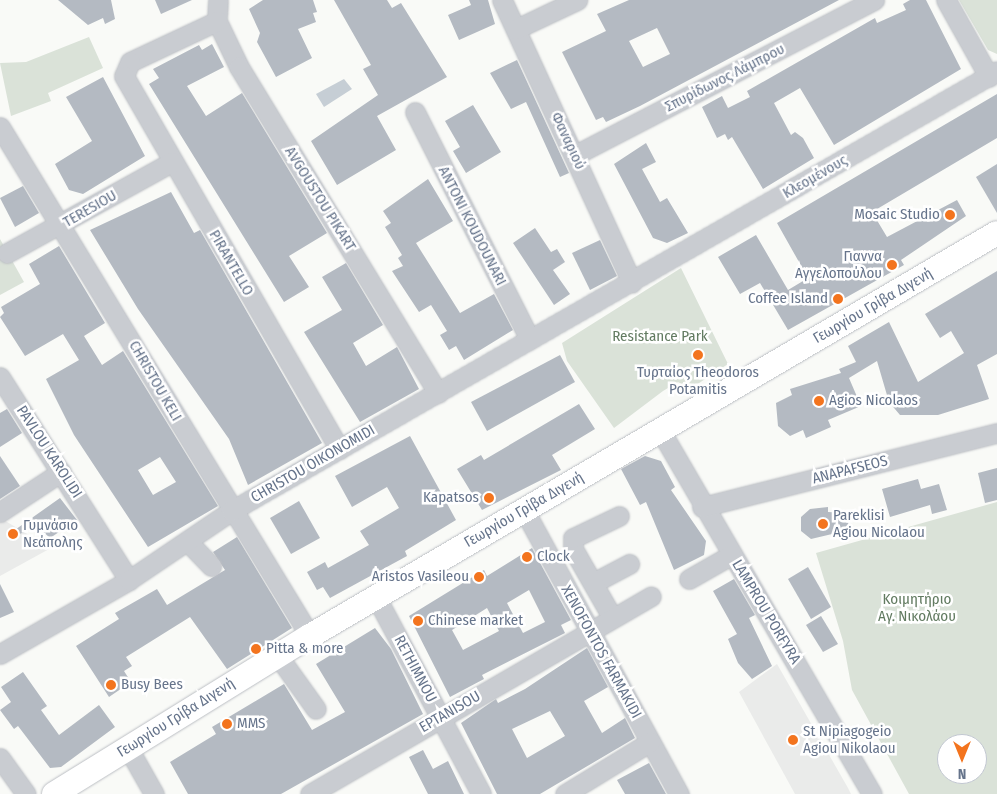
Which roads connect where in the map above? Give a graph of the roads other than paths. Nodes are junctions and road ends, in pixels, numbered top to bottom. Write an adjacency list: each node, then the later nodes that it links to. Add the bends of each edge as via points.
1 (218, 0): 6 (street, AVGOUSTOU PIKART)
2 (502, 0): 7 (street, Φαναριού)
3 (577, 0): 7 (street)
4 (874, 0): 11 (street, Σπυρίδωνος Λάμπρου)
5 (946, 0): 8 (street)
6 (217, 21): 12 (street, PIRANTELLO, via 130,62 124,76); 19 (street, AVGOUSTOU PIKART, via 239,67)
7 (516, 28): 11 (street, Φαναριού)
8 (993, 74): 16 (street, Κλεομένους)
9 (415, 112): 17 (street, ANTONI KOUDOUNARI)
10 (0, 127): 13 (street, CHRISTOU KELI)
11 (575, 155): 16 (street, Φαναριού)
12 (172, 162): 13 (street, TERESIOU); 22 (street, PIRANTELLO)
13 (63, 225): 15 (street, TERESIOU); 26 (street, CHRISTOU KELI)
14 (997, 233): 20 (main road, Γεωργίου Γρίβα Διγενή)
15 (8, 253)
16 (632, 282): 17 (street, CHRISTOU OIKONOMIDI)
17 (530, 340): 19 (street, CHRISTOU OIKONOMIDI)
18 (1, 380): 23 (street, PAVLOU KAROLIDI)
19 (438, 392): 22 (street, CHRISTOU OIKONOMIDI)
20 (660, 430): 24 (street, LAMPROU PORFYRA); 25 (main road, Γεωργίου Γρίβα Διγενή)
21 (997, 433): 24 (street, ANAPAFSEOS)
22 (339, 449): 26 (street, CHRISTOU OIKONOMIDI)
23 (62, 472): 27 (street); 34 (street, PAVLOU KAROLIDI)
24 (702, 507): 30 (street, LAMPROU PORFYRA)
25 (524, 510): 37 (main road, Γεωργίου Γρίβα Διγενή); 39 (street, XENOFONTOS FARMAKIDI)
26 (231, 511): 29 (street, CHRISTOU OIKONOMIDI); 40 (street, CHRISTOU KELI)
27 (0, 512)
28 (619, 516): 35 (street, via 573,538 574,549)
29 (187, 541): 32 (street); 34 (street, CHRISTOU OIKONOMIDI)
30 (731, 554): 33 (street); 55 (street, LAMPROU PORFYRA)
31 (629, 564): 35 (street)
32 (211, 566)
33 (689, 578)
34 (129, 580): 41 (street, CHRISTOU OIKONOMIDI)
35 (593, 583): 38 (street)
36 (651, 596): 38 (street, EPTANISOU)
37 (376, 597): 40 (main road, Γεωργίου Γρίβα Διγενή); 44 (street, RETHIMNOU)
38 (612, 617): 39 (street, EPTANISOU)
39 (590, 630): 44 (street, EPTANISOU); 45 (street, XENOFONTOS FARMAKIDI)
40 (310, 636): 42 (main road, Γεωργίου Γρίβα Διγενή)
41 (0, 654)
42 (278, 656): 43 (street); 46 (main road, Γεωργίου Γρίβα Διγενή)
43 (316, 709)
44 (441, 718): 51 (street, EPTANISOU); 52 (street, RETHIMNOU)
45 (650, 742): 53 (street); 54 (street, XENOFONTOS FARMAKIDI)
46 (128, 748): 49 (main road, Γεωργίου Γρίβα Διγενή); 50 (street)
47 (0, 758): 48 (street)
48 (26, 794)
49 (54, 794)
50 (154, 794)
51 (310, 794)
52 (481, 794)
53 (565, 794)
54 (679, 794)
55 (872, 794)

